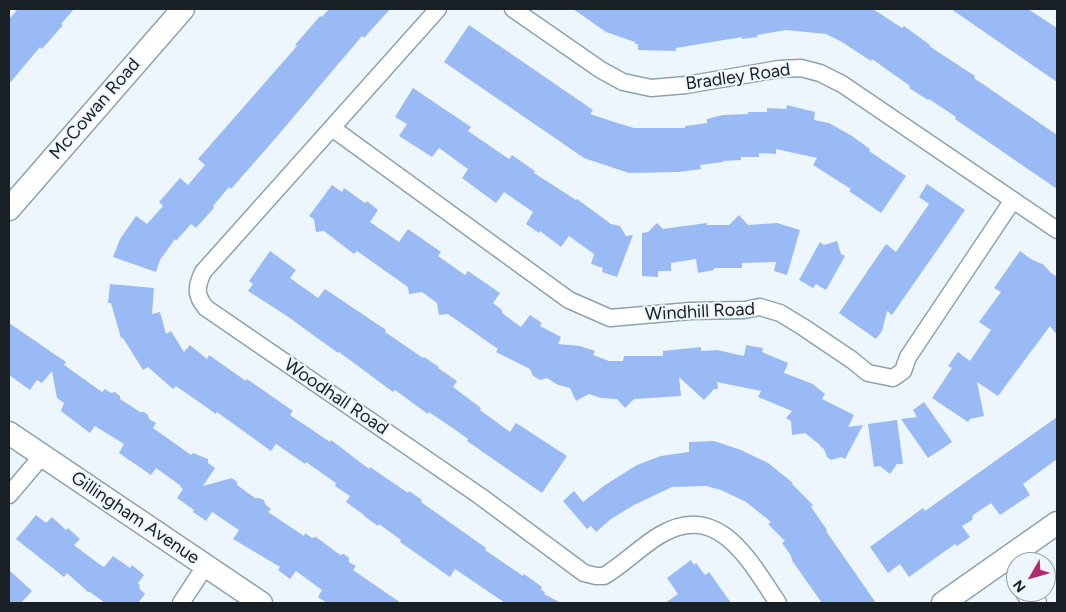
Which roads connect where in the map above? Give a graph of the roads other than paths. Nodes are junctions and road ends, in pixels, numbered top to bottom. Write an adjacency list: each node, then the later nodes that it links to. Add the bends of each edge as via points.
1 (183, 9): 6 (street, McCowan Road)
2 (438, 9): 4 (street, Woodhall Road)
3 (513, 9): 5 (street, Bradley Road, via 601,70 623,82 651,88 779,69 801,68 820,73 842,84)
4 (332, 128): 5 (street, Windhill Road, via 584,308 610,318 760,307 780,313 803,327 868,373 893,378 903,371 908,357); 17 (street, Woodhall Road, via 203,272 197,288 198,299 206,308 480,496 584,573 604,576 660,534 680,525 697,525 730,537)
5 (1013, 200): 7 (street, Bradley Road)
6 (9, 209)
7 (1057, 230)
8 (9, 433): 9 (street, Gillingham Avenue)
9 (42, 456): 10 (street); 13 (street, Gillingham Avenue)
10 (9, 495)
11 (1057, 523): 12 (street)
12 (1027, 552)
13 (206, 565): 15 (street); 16 (street, Gillingham Avenue)
14 (1006, 570): 18 (street)
15 (181, 603)
16 (261, 603)
17 (778, 603)
18 (943, 603)

